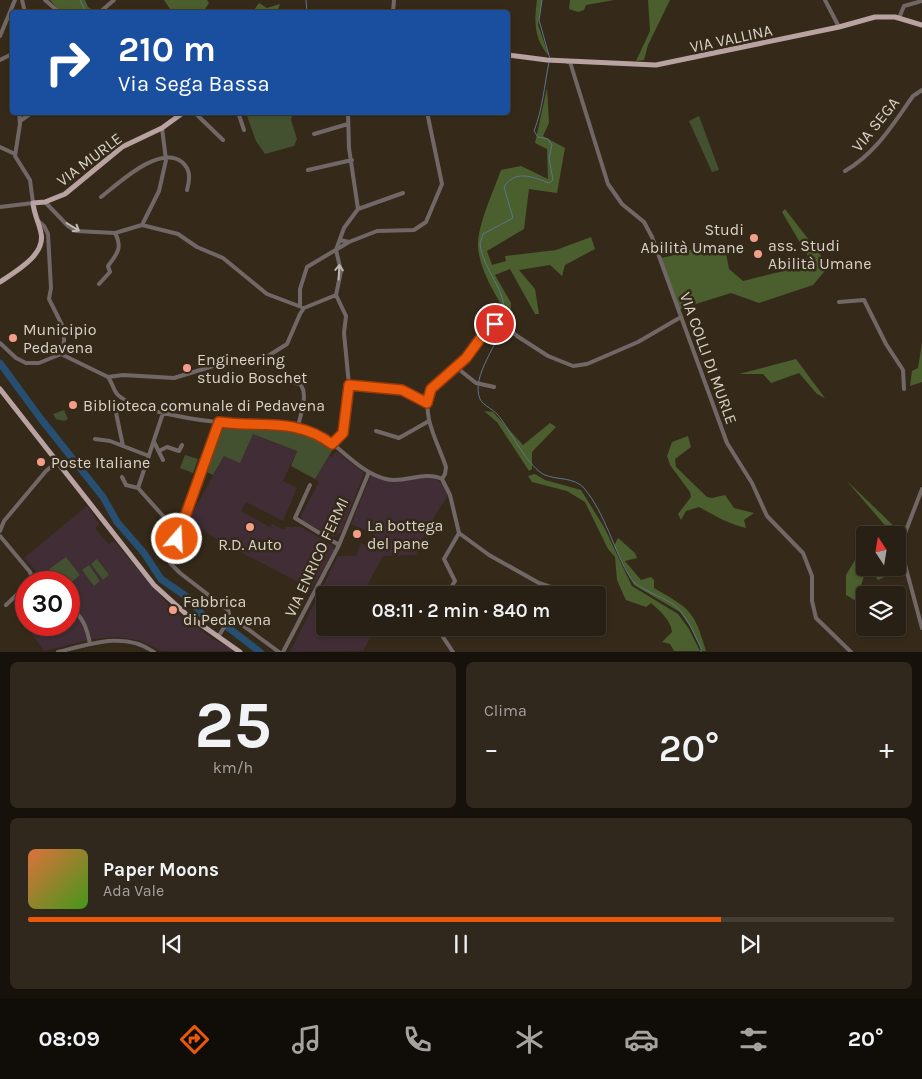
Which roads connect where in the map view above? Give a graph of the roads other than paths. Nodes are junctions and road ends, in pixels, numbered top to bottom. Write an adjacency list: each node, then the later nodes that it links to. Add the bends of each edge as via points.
1 (45, 0): 5 (street)
2 (114, 0): 6 (street)
3 (825, 0): 12 (street)
4 (922, 1): 8 (street, via 904,6)
5 (57, 10)
6 (102, 10)
7 (10, 13): 9 (street)
8 (899, 18): 10 (main road, VIA VALLINA); 12 (main road, VIA VALLINA, via 875,17)
9 (6, 24): 11 (street); 13 (street)
10 (922, 24)
11 (0, 25)
12 (840, 27): 15 (main road, VIA VALLINA, via 668,64)
13 (0, 36)
14 (510, 55): 15 (main road)
15 (565, 61): 55 (street, VIA COLLI DI MURLE, via 570,62 608,184 622,204 645,224)
16 (922, 90): 35 (street, VIA SEGA, via 913,96 874,150)
17 (19, 115): 24 (street)
18 (29, 115): 24 (street)
19 (180, 115): 26 (main road, VIA MURLE)
20 (197, 115): 29 (street)
21 (239, 115): 27 (street)
22 (348, 115): 25 (street)
23 (428, 115): 47 (street, via 442,184 426,222 414,230 377,231)
24 (20, 121): 31 (street)
25 (348, 124): 28 (street); 33 (street)
26 (162, 128): 32 (street); 39 (main road, VIA MURLE, via 127,143 65,194)
27 (244, 130)
28 (314, 134)
29 (223, 140)
30 (0, 146): 31 (street)
31 (15, 154): 40 (street, via 30,180)
32 (166, 157): 36 (street, via 187,166 190,178); 38 (street, via 144,164); 44 (street, via 159,190)
33 (352, 160): 34 (street); 42 (street)
34 (308, 170)
35 (845, 171)
36 (187, 190)
37 (402, 193): 42 (street)
38 (100, 197)
39 (45, 202): 40 (main road, VIA MURLE); 45 (street, one-way to 45, via 76,231)
40 (33, 203): 41 (street); 43 (main road)
41 (0, 208)
42 (358, 209): 46 (street)
43 (37, 220): 49 (main road, via 42,235 39,249); 57 (street, via 48,234 49,299 64,329)
44 (142, 225): 45 (street); 53 (street, via 181,235 229,263 267,294)
45 (112, 234): 50 (street, via 120,243 120,250 108,266 110,272)
46 (340, 240): 47 (street); 48 (street)
47 (350, 242): 48 (street)
48 (336, 250): 51 (street, one-way to 48, via 342,271); 53 (street, via 307,267 300,289)
49 (0, 282)
50 (99, 284)
51 (336, 295): 54 (street); 61 (street, via 346,316 344,333)
52 (839, 302): 64 (street, via 864,300 903,370)
53 (300, 306): 54 (street)
54 (304, 308): 59 (street, via 287,344 264,357 236,359 174,378)
55 (681, 317): 58 (street, via 638,342 587,364 573,366 548,356 499,324 488,328 471,353); 110 (street, VIA COLLI DI MURLE, via 727,443 752,483 767,516 803,553 812,576 816,618)
56 (0, 343): 57 (street, via 26,363 35,364)
57 (60, 354): 59 (street)
58 (456, 367): 62 (street, via 476,383); 65 (street, via 431,389)
59 (108, 377): 67 (street, via 122,398)
60 (270, 378): 70 (street, via 303,387)
61 (349, 385): 65 (street, via 402,390); 74 (street, via 343,433)
62 (494, 387)
63 (0, 389): 80 (main road)
64 (904, 389)
65 (427, 403): 68 (street)
66 (115, 408): 76 (street)
67 (163, 413): 69 (street); 73 (street)
68 (429, 421): 71 (street, via 398,438); 83 (street, via 446,467)
69 (219, 422): 70 (street); 87 (street)
70 (298, 427): 74 (street, via 317,433)
71 (376, 431)
72 (95, 439): 76 (street)
73 (154, 442): 77 (street); 78 (street)
74 (332, 444): 81 (street)
75 (182, 445): 77 (street, via 179,451 167,447)
76 (123, 446): 78 (street)
77 (159, 451): 79 (street)
78 (149, 456): 85 (street)
79 (163, 460)
80 (57, 462): 88 (street); 102 (main road, via 154,585)
81 (368, 472): 83 (street, via 389,480 430,476); 92 (street, VIA ENRICO FERMI)
82 (122, 477): 85 (street, via 126,485)
83 (442, 479): 90 (street, via 453,505)
84 (310, 485): 92 (street, via 295,518)
85 (138, 488): 87 (street, via 164,517)
86 (922, 489): 100 (street, via 900,546)
87 (182, 524): 99 (street, via 171,564 225,608)
88 (1, 525): 89 (street)
89 (0, 531)
90 (459, 533): 94 (street, via 444,559 455,581); 95 (street, via 489,555)
91 (0, 536): 93 (street)
92 (339, 545): 108 (street, VIA ENRICO FERMI)
93 (29, 571)
94 (452, 586)
95 (547, 586)
96 (15, 596): 97 (street)
97 (6, 604)
98 (80, 616): 103 (street, via 87,628)
99 (230, 618): 102 (street); 107 (street)
100 (922, 628)
101 (442, 636): 109 (street)
102 (218, 637): 106 (main road)
103 (90, 644): 104 (street); 105 (street, via 107,640 133,641)
104 (58, 652)
105 (154, 652)
106 (240, 652)
107 (279, 652)
108 (283, 652)
109 (453, 652)
110 (850, 652)

